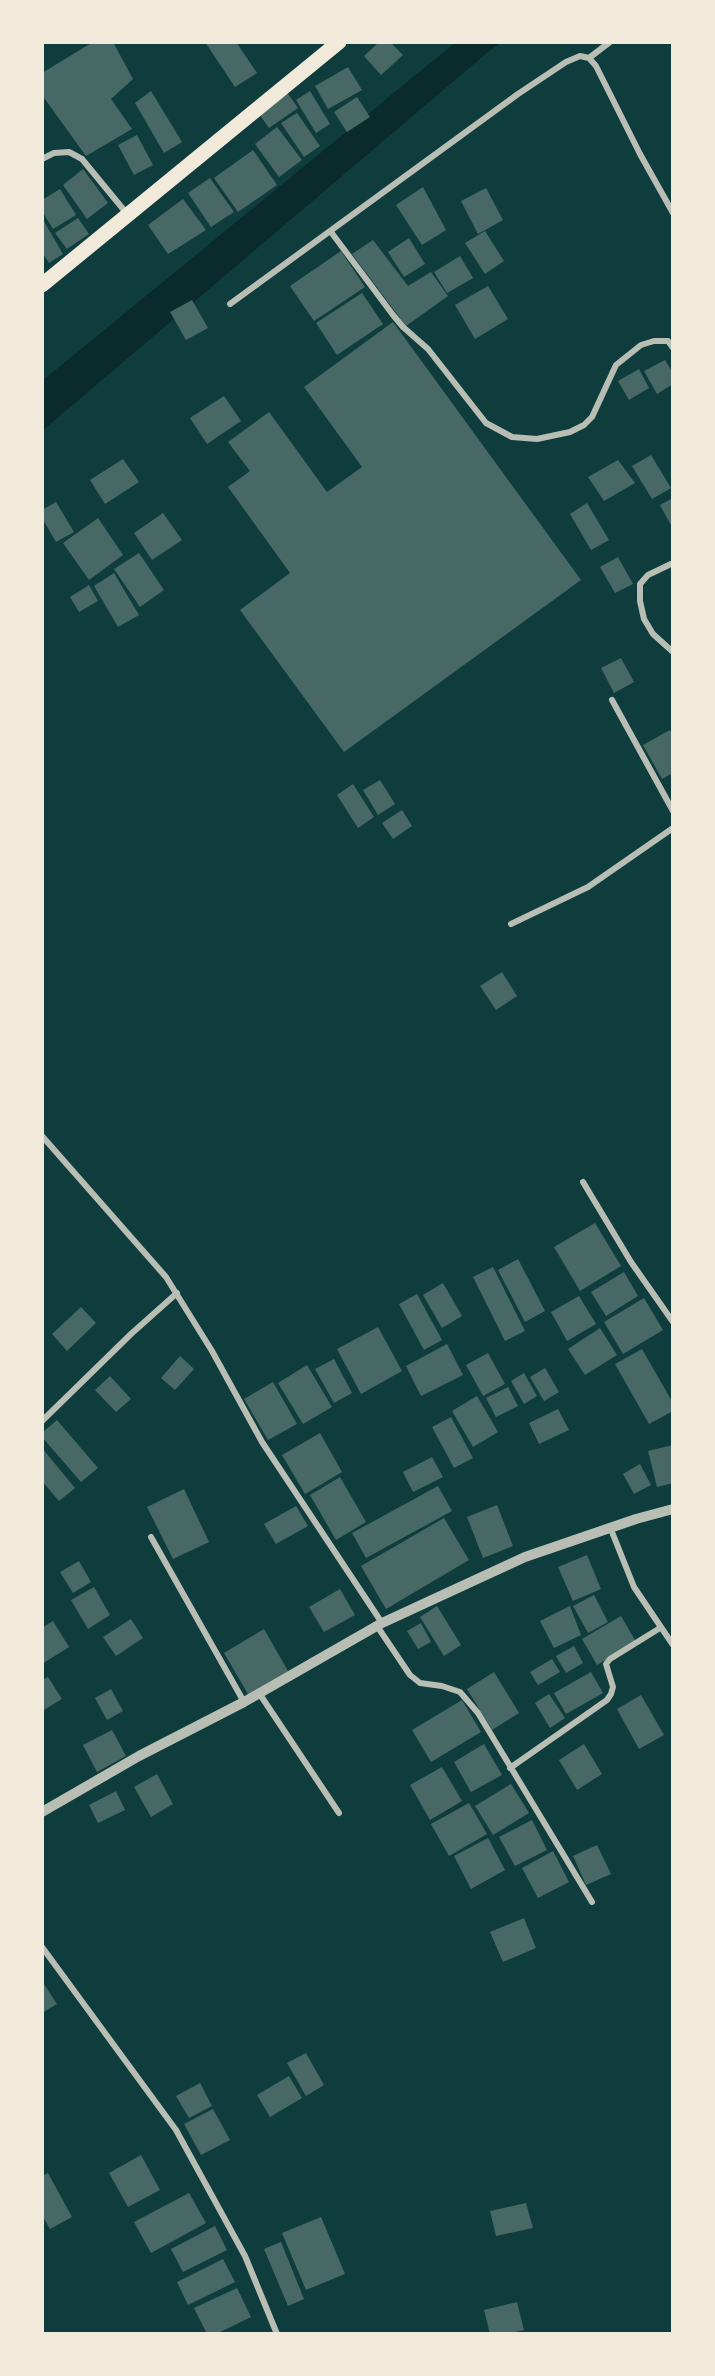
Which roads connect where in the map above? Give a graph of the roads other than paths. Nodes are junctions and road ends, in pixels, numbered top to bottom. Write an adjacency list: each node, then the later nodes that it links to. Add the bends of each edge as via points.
1 (339, 42): 6 (main road)
2 (610, 42): 3 (street)
3 (589, 57): 5 (street); 7 (street, via 566,62 518,94)
4 (42, 159): 6 (street, via 69,152 82,159)
5 (673, 213)
6 (128, 216): 8 (main road)
7 (331, 232): 9 (street); 10 (street, via 393,315 428,350 486,423 512,437 537,439 584,425 592,417 616,365 642,345 654,341 668,341)
8 (42, 285)
9 (230, 304)
10 (673, 348)
11 (673, 563): 12 (street, via 648,575 640,584 640,601 653,634)
12 (673, 652)
13 (612, 700): 14 (street)
14 (673, 812)
15 (673, 828): 16 (street, via 588,887)
16 (511, 924)
17 (42, 1136): 19 (street)
18 (583, 1182): 20 (street)
19 (177, 1293): 21 (street); 25 (street, via 262,1442)
20 (673, 1322)
21 (42, 1420)
22 (673, 1509): 23 (street)
23 (610, 1527): 25 (street, via 525,1557); 26 (street, via 634,1587)
24 (151, 1537): 29 (street)
25 (380, 1624): 28 (street); 30 (street, via 410,1675 420,1683 460,1692 478,1713)
26 (660, 1628): 27 (street); 30 (street, via 606,1664 613,1688 606,1700)
27 (673, 1645)
28 (259, 1693): 29 (street); 32 (street)
29 (243, 1702): 31 (street)
30 (510, 1768): 33 (street)
31 (42, 1812)
32 (339, 1813)
33 (592, 1902)
34 (42, 1947): 35 (street, via 176,2130 245,2256)
35 (276, 2334)

